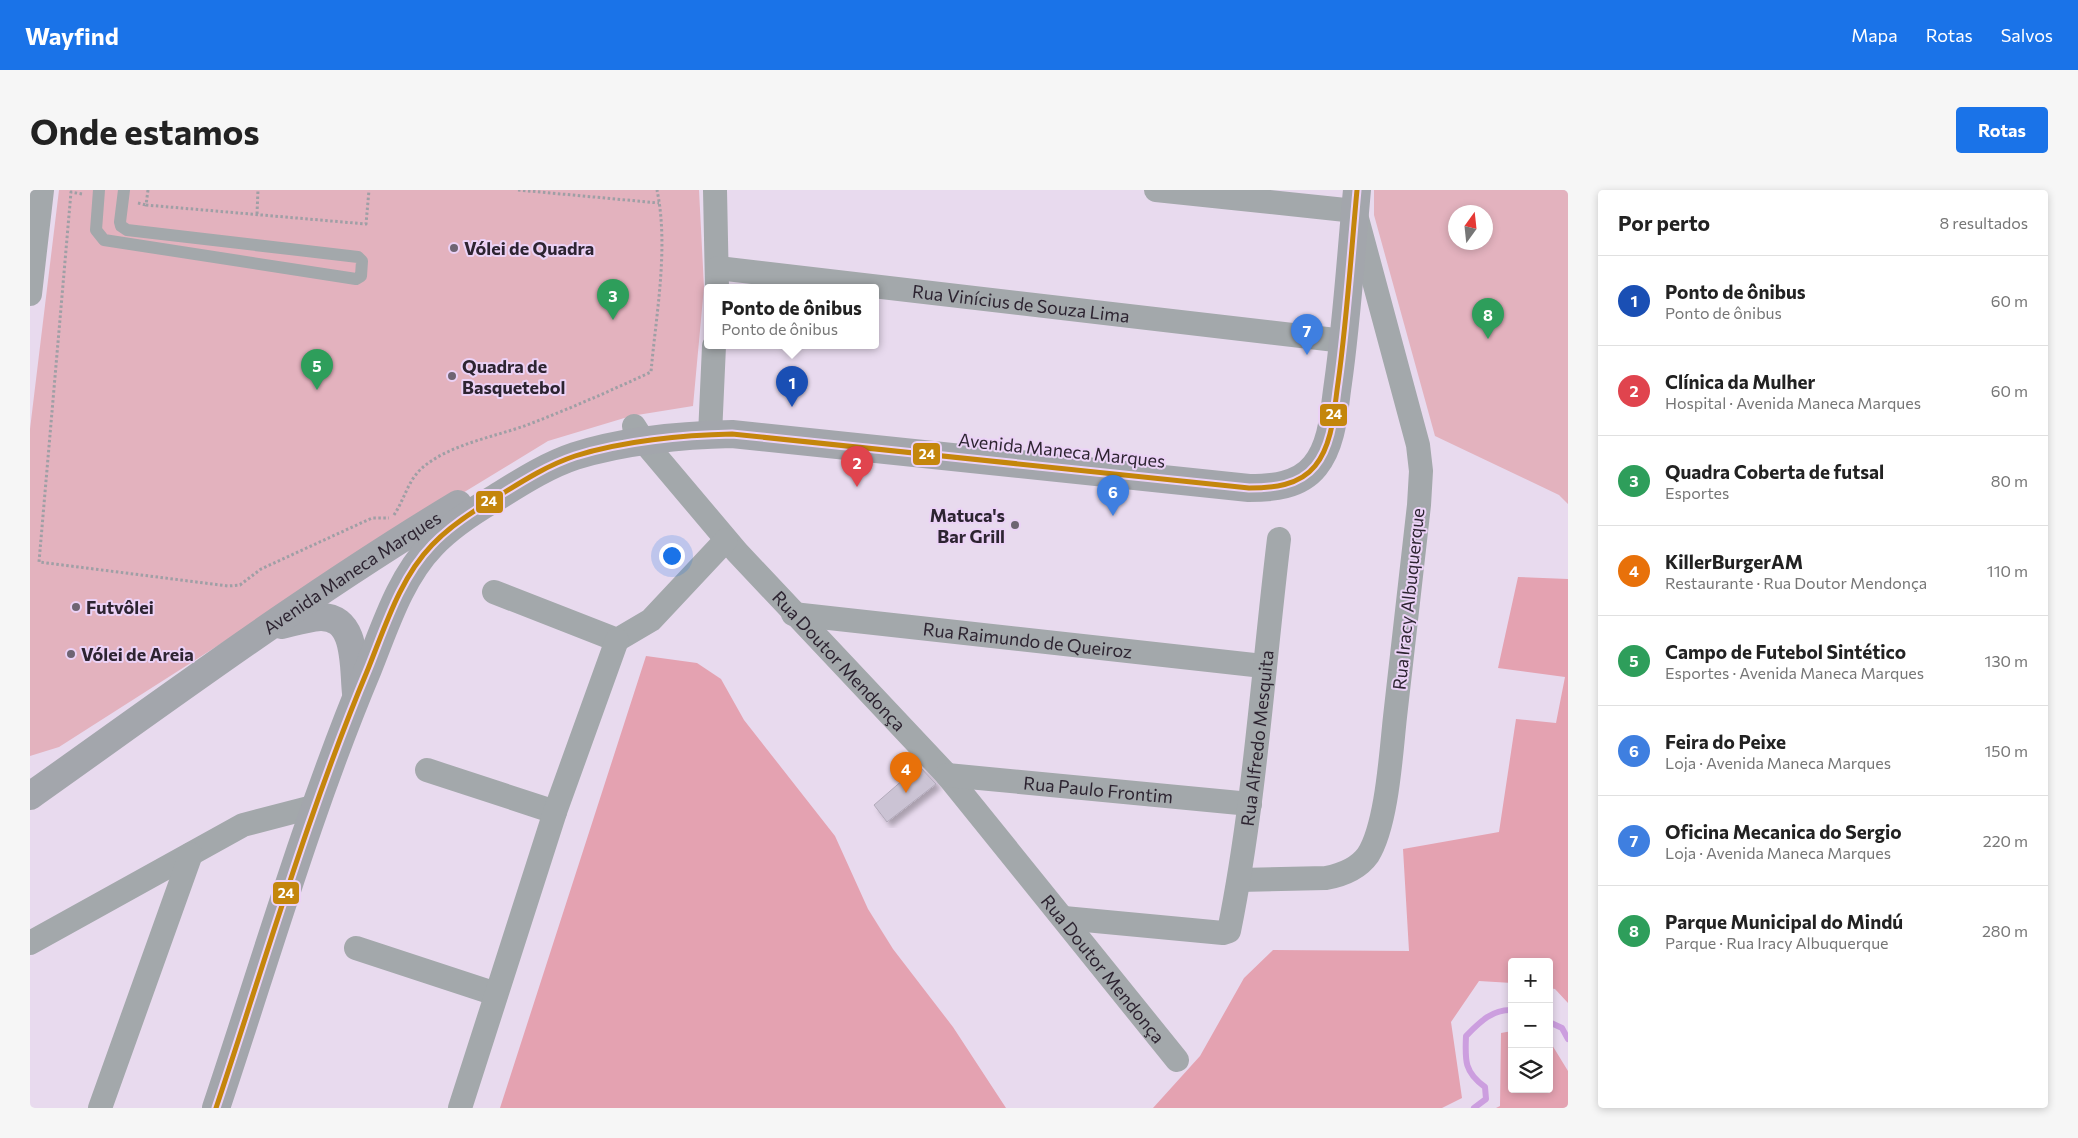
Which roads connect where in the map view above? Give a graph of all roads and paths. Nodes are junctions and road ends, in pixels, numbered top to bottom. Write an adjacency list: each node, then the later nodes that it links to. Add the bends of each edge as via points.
1 (148, 190): 13 (path)
2 (258, 190): 14 (path)
3 (369, 190): 14 (path, via 366,224)
4 (518, 190): 12 (path)
5 (657, 190): 12 (path)
6 (715, 190): 15 (street)
7 (1156, 190): 11 (street)
8 (99, 193): 9 (lane, via 96,230 98,235 112,243 356,279 361,276 362,261 358,257 127,230 120,226); 12 (path, via 70,192 39,562 228,586 240,585 261,569 372,518 387,519 395,514 421,469 450,450 562,412 651,372 661,259)
9 (123, 195): 13 (path)
10 (38, 197): 17 (street)
11 (1348, 200): 19 (main road, Avenida Maneca Marques); 38 (street, Rua Iracy Albuquerque, via 1414,427 1421,471 1387,784 1375,840 1368,855 1355,868 1326,878)
12 (660, 203)
13 (146, 205): 14 (path)
14 (257, 214)
15 (717, 278): 16 (street, Rua Vinícius de Souza Lima)
16 (776, 284)
17 (30, 294)
18 (879, 295): 19 (street, Rua Vinícius de Souza Lima)
19 (1335, 341): 21 (main road, Avenida Maneca Marques, via 1311,441 1289,464 1273,469 1248,470 757,419)
20 (714, 349): 21 (street)
21 (710, 426): 22 (main road, Avenida Maneca Marques)
22 (640, 434): 24 (street, Rua Doutor Mendonça); 27 (main road, Avenida Maneca Marques, via 589,437 531,461 386,548); 30 (main road, Avenida Maneca Marques, via 616,446 574,456 535,473 444,532 413,571 395,604)
23 (1279, 539): 29 (street, Rua Alfredo Mesquita)
24 (726, 540): 26 (street, Rua Doutor Mendonça); 28 (street, via 651,620)
25 (494, 592): 28 (street)
26 (794, 614): 29 (street, Rua Raimundo de Queiroz); 32 (street, Rua Doutor Mendonça)
27 (270, 627): 30 (main road, via 319,618 327,618 343,626 351,643); 33 (main road, Avenida Maneca Marques)
28 (617, 640): 36 (street)
29 (1263, 666): 34 (street, Rua Alfredo Mesquita)
30 (356, 697): 35 (main road, Avenida Maneca Marques)
31 (427, 770): 36 (street)
32 (947, 775): 34 (street, Rua Paulo Frontim); 39 (street, Rua Doutor Mendonça)
33 (30, 796)
34 (1250, 804): 38 (street, Rua Alfredo Mesquita)
35 (316, 806): 37 (street, via 242,826); 45 (main road, Avenida Maneca Marques)
36 (555, 812): 42 (street)
37 (191, 854): 40 (street); 44 (street)
38 (1239, 880): 39 (street, Rua Alfredo Mesquita, via 1226,933)
39 (1064, 918): 43 (street, Rua Doutor Mendonça)
40 (30, 944)
41 (356, 948): 42 (street)
42 (496, 994): 46 (street)
43 (1177, 1060)
44 (100, 1108)
45 (216, 1108)
46 (460, 1108)

